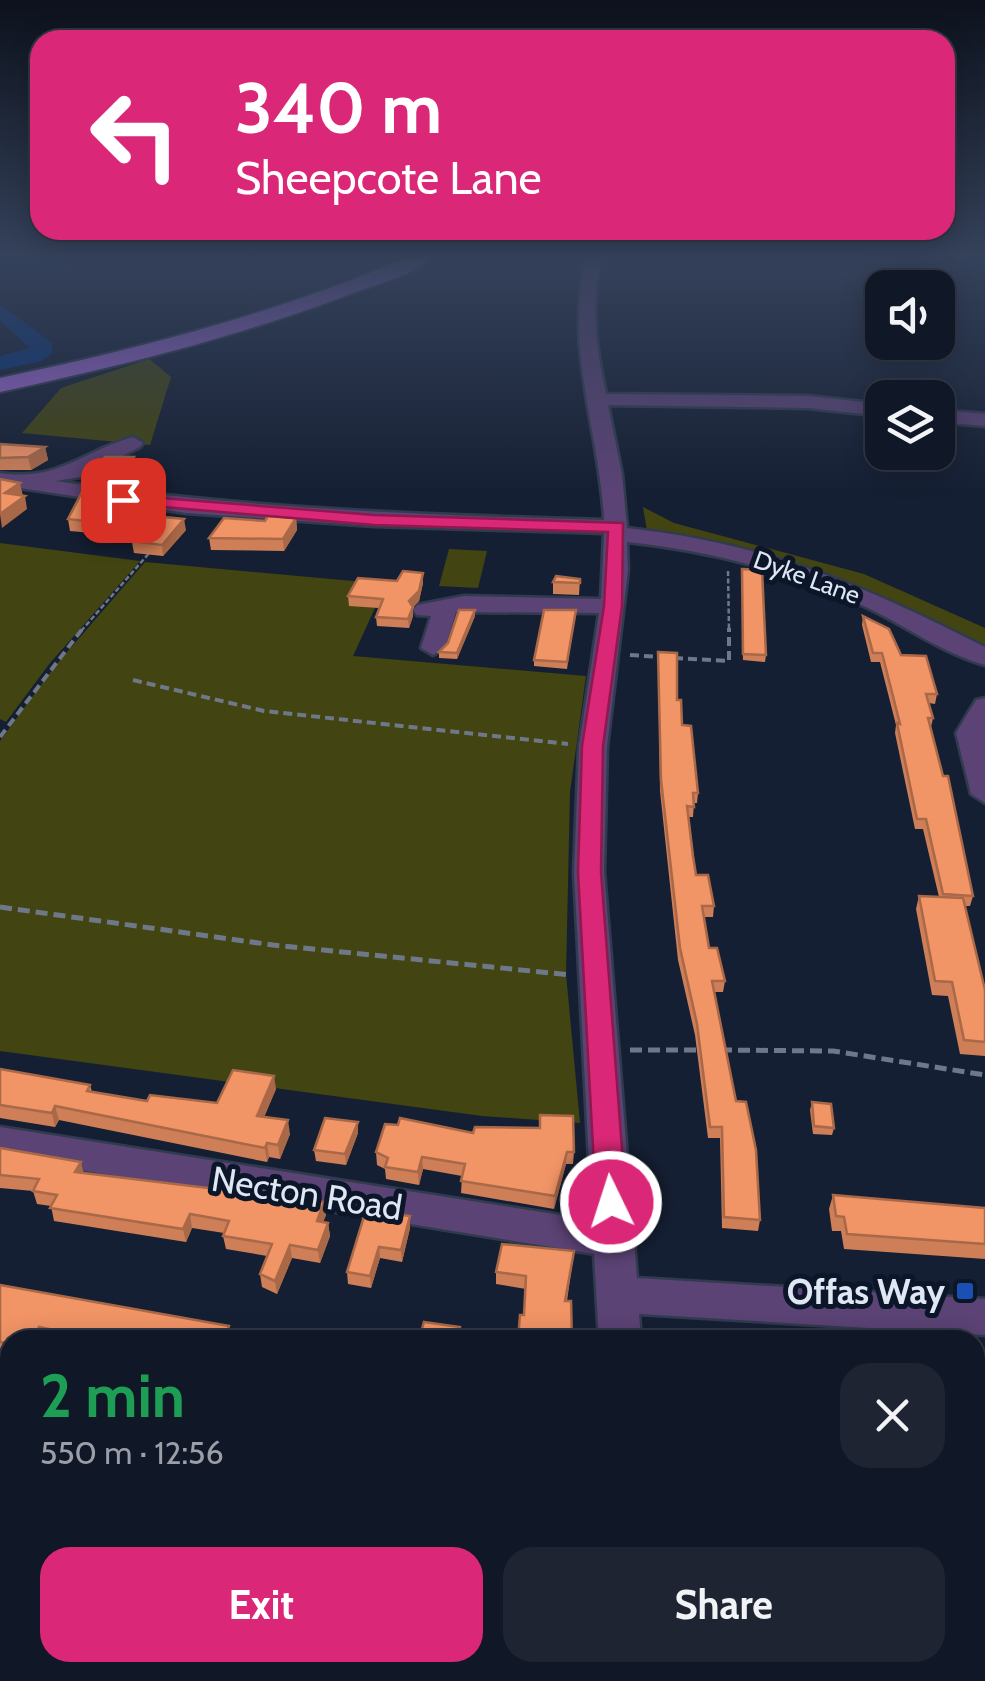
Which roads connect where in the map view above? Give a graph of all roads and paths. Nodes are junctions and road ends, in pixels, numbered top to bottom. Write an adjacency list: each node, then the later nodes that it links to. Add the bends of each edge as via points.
1 (194, 337): 3 (main road)
2 (588, 337): 4 (street)
3 (1, 385)
4 (599, 400): 5 (street); 10 (street)
5 (865, 408)
6 (955, 417): 7 (street)
7 (985, 420)
8 (133, 444): 9 (street, via 73,472)
9 (8, 482): 10 (street, Dyke Lane, via 204,508)
10 (617, 530): 12 (street, Dyke Lane); 13 (street)
11 (153, 548): 20 (path)
12 (728, 551): 15 (path, via 729,662); 16 (street, Dyke Lane, via 782,564)
13 (613, 606): 14 (street, via 435,608); 15 (street)
14 (433, 648)
15 (606, 654): 22 (street)
16 (985, 657)
17 (134, 680): 22 (path, via 264,711)
18 (985, 706): 23 (street, via 970,732)
19 (0, 722): 20 (path)
20 (7, 724): 21 (path)
21 (0, 737)
22 (593, 746): 25 (street, via 589,872)
23 (985, 794)
24 (0, 906): 25 (path, via 273,945)
25 (596, 978): 26 (street)
26 (600, 1050): 27 (path, via 833,1051); 29 (street)
27 (985, 1075)
28 (0, 1142): 29 (street, Necton Road)
29 (613, 1240): 30 (street)
30 (618, 1295): 31 (street); 32 (street)
31 (985, 1316)
32 (620, 1330)

